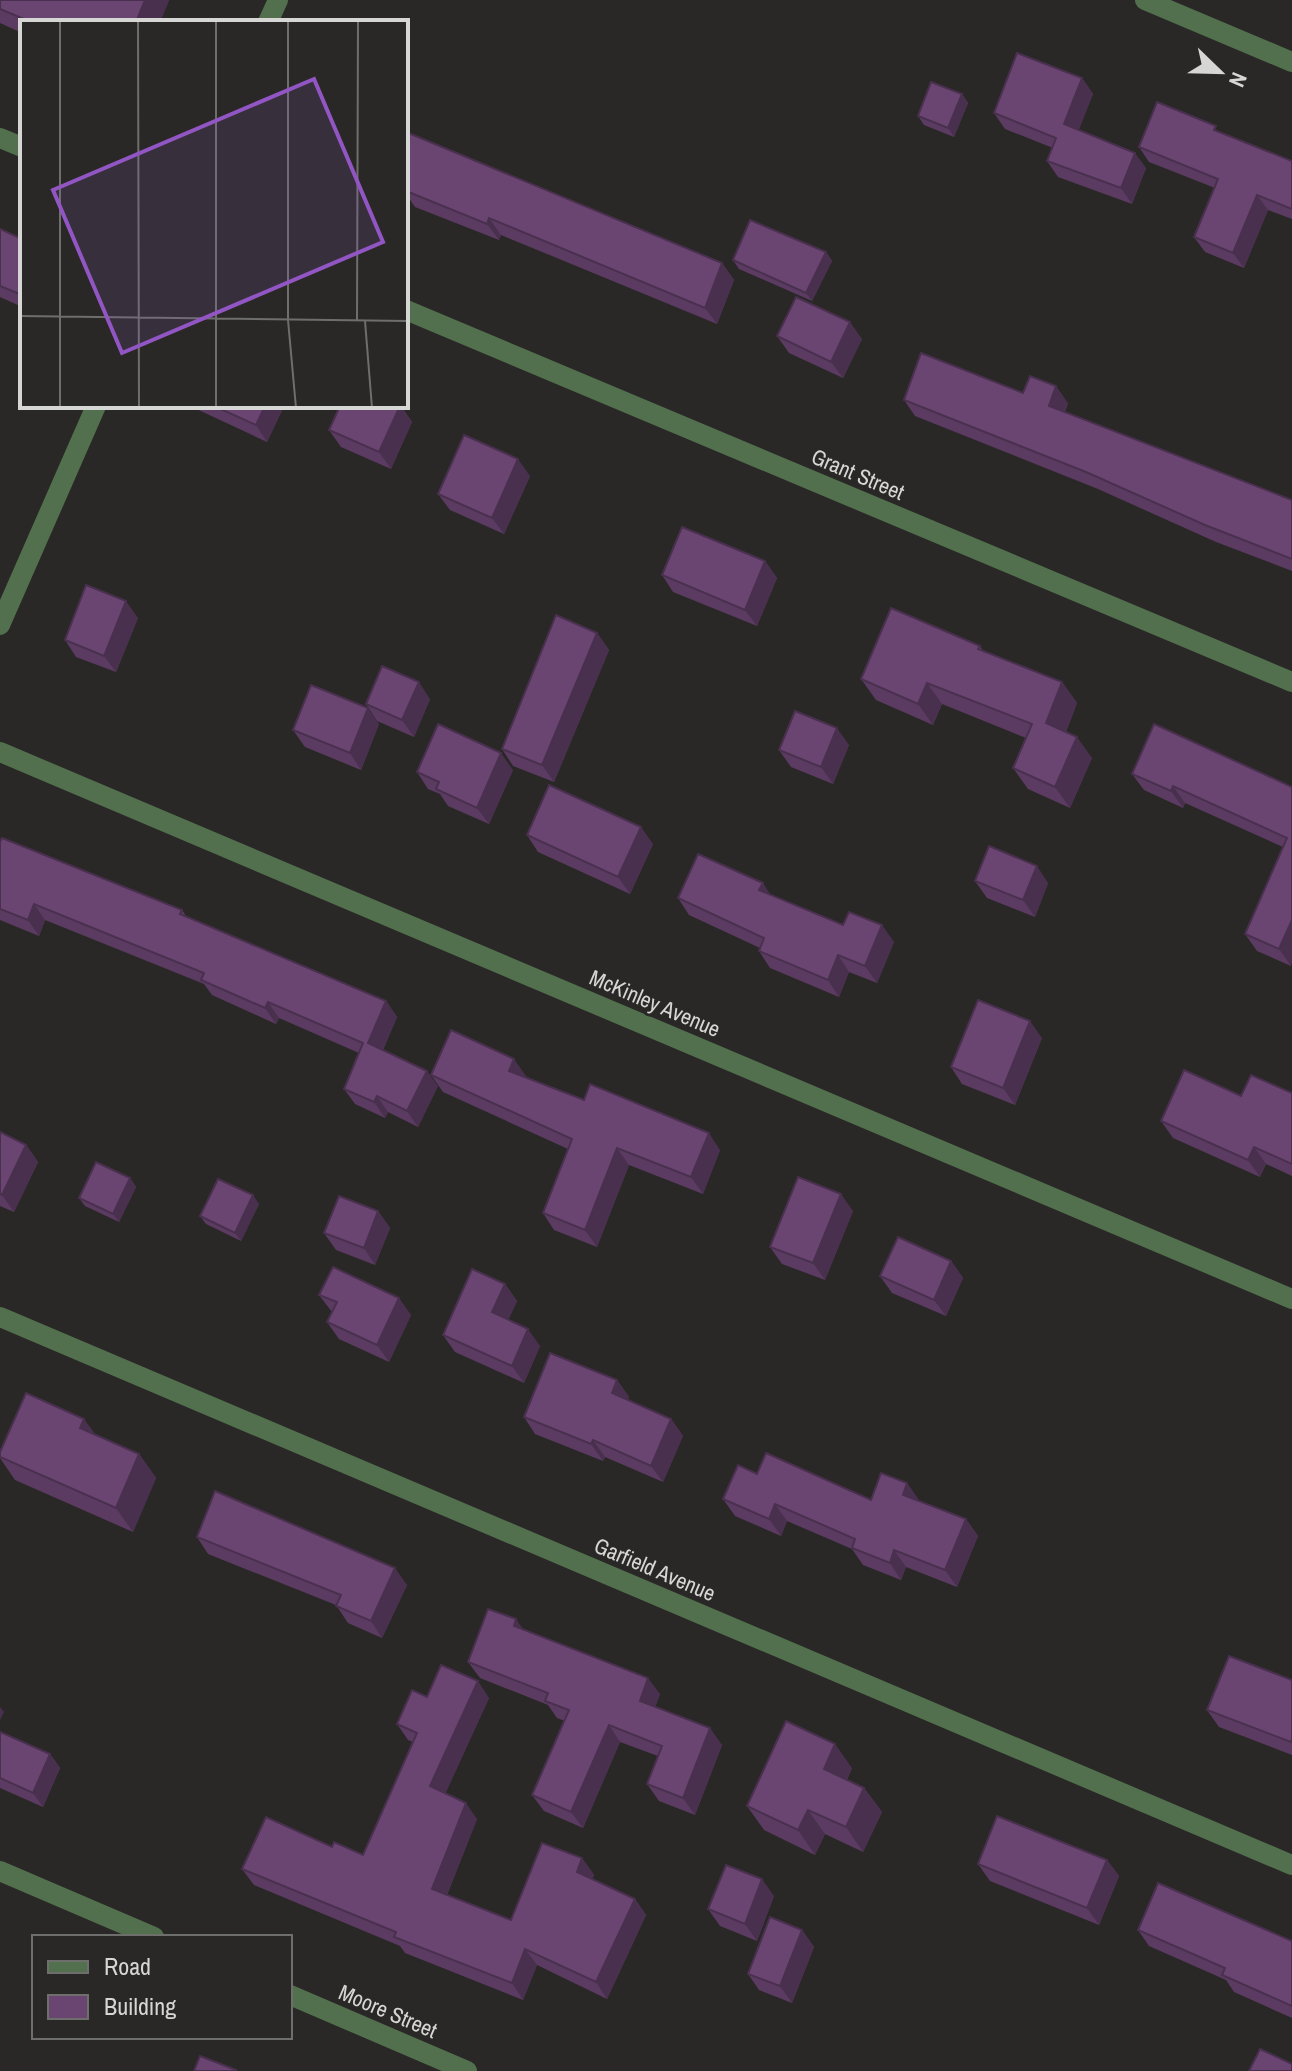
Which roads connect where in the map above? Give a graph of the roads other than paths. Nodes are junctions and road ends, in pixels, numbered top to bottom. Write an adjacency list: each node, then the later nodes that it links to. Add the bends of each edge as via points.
1 (278, 0): 3 (street)
2 (1145, 0): 4 (street)
3 (269, 20)
4 (1292, 62)
5 (0, 138): 6 (street)
6 (20, 146)
7 (408, 311): 10 (street, Grant Street)
8 (95, 408): 9 (street)
9 (0, 625)
10 (1292, 682)
11 (0, 752): 12 (street, McKinley Avenue)
12 (1292, 1299)
13 (0, 1317): 14 (street, Garfield Avenue)
14 (1292, 1865)
15 (0, 1871): 16 (street)
16 (149, 1935)
17 (292, 1996): 18 (street, Moore Street)
18 (467, 2071)

